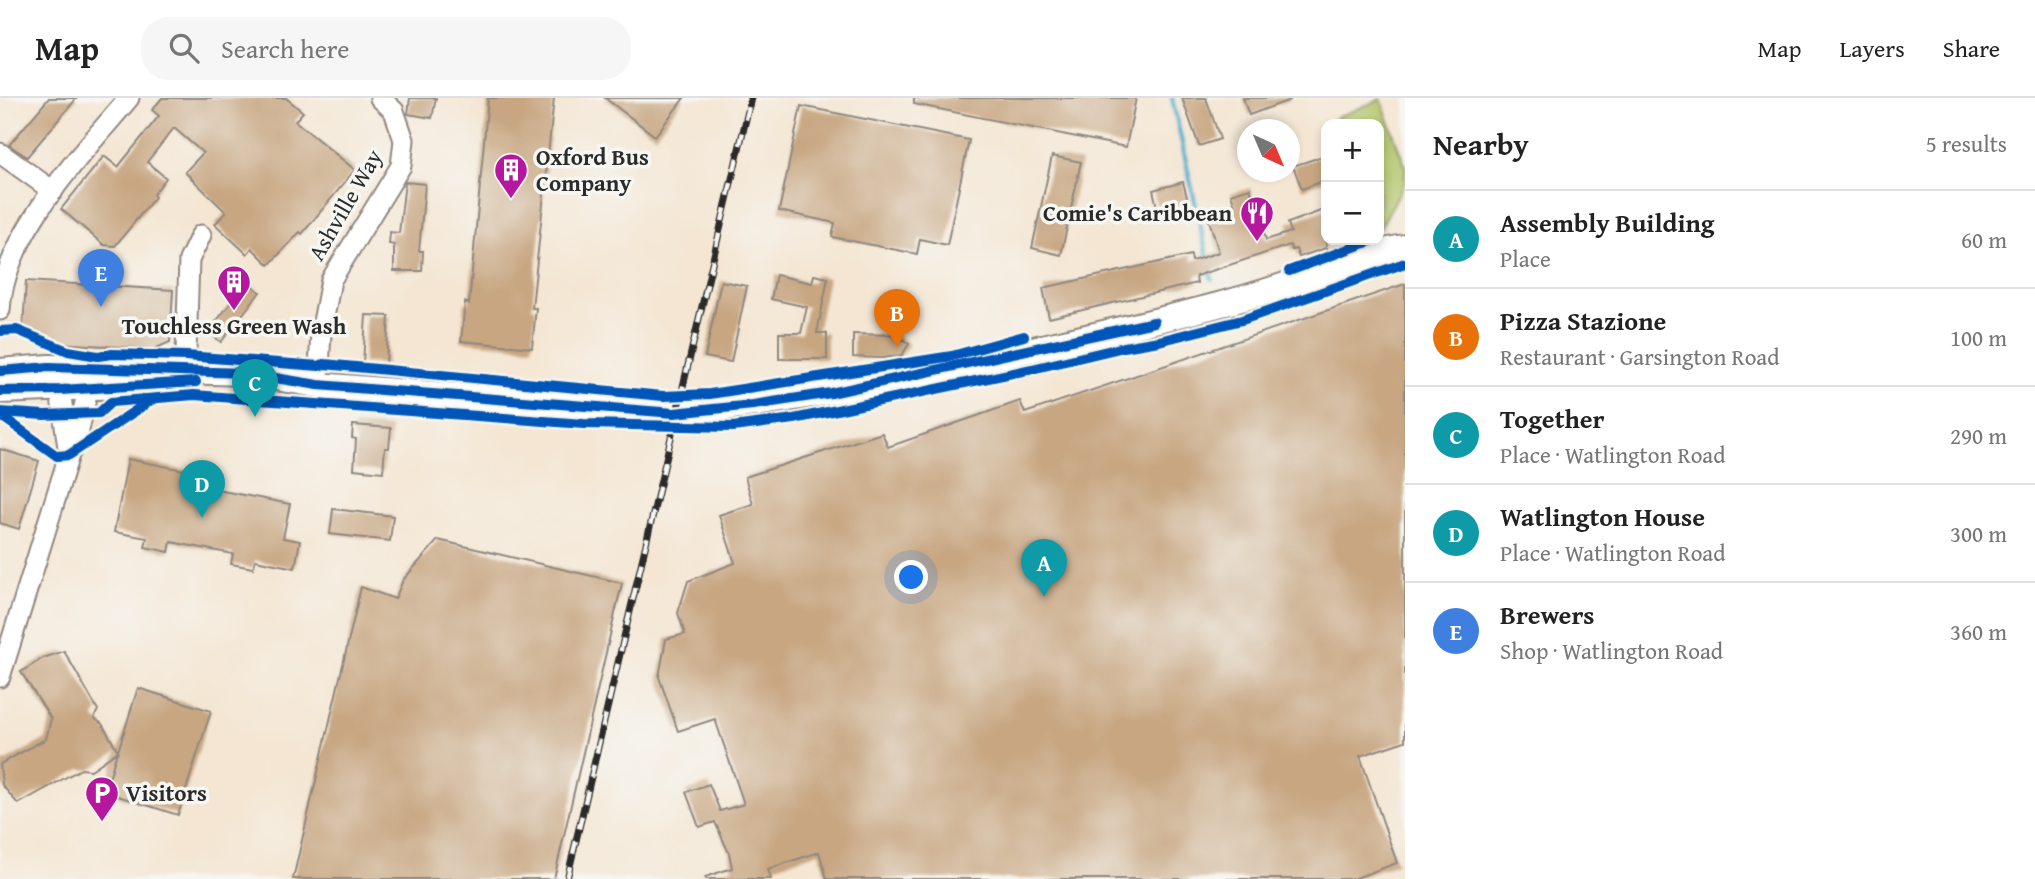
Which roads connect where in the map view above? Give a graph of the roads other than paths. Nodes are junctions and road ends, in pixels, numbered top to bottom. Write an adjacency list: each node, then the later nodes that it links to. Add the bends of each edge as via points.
1 (129, 98): 4 (street)
2 (380, 98): 12 (street, Ashville Way, via 394,111 404,140 401,166 331,280)
3 (0, 153): 4 (street)
4 (53, 191): 7 (street, via 10,267)
5 (201, 235): 9 (street, via 189,260)
6 (1398, 244): 12 (main road, via 1223,304 831,393 753,405 674,413)
7 (0, 310)
8 (0, 354): 11 (street)
9 (185, 377): 10 (main road); 12 (main road)
10 (83, 378): 11 (main road, via 49,367); 13 (main road); 14 (street, via 77,439)
11 (1, 381): 13 (main road)
12 (309, 384)
13 (60, 390): 14 (street)
14 (69, 455): 15 (street)
15 (0, 677)

